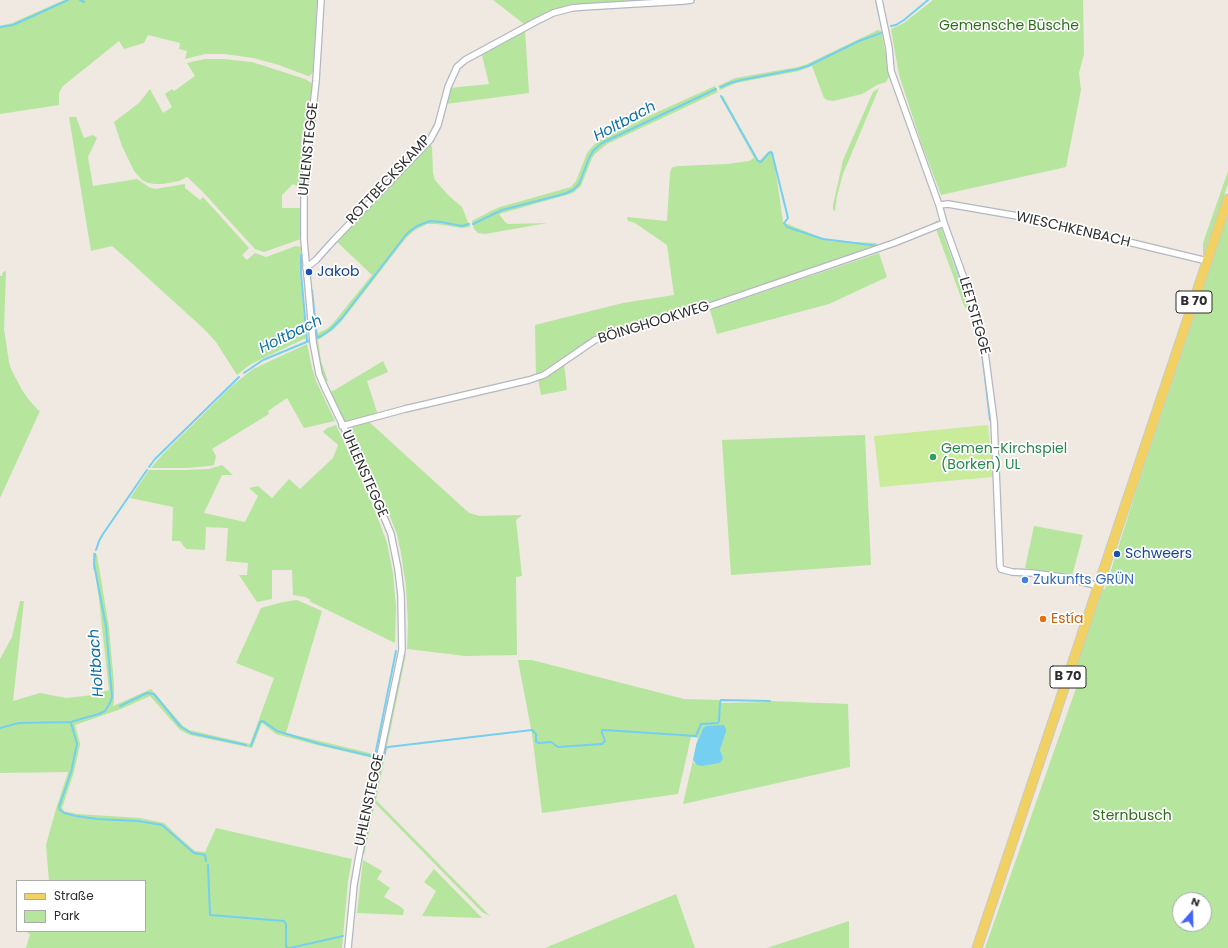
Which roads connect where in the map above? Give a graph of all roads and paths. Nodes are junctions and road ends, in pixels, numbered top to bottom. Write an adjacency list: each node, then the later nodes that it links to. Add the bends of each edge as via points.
1 (321, 0): 8 (street, UHLENSTEGGE, via 316,81 304,189)
2 (691, 0): 8 (street, ROTTBECKSKAMP, via 583,7 553,13 465,60 457,66 448,87 438,125 430,140)
3 (879, 0): 5 (street, LEETSTEGGE, via 891,71)
4 (1228, 199): 7 (main road, B 70)
5 (939, 206): 6 (street, LEETSTEGGE); 7 (street, WIESCHKENBACH, via 948,204 1029,218)
6 (944, 223): 9 (street, BÖINGHOOKWEG, via 894,243 710,306 595,340 544,375); 10 (street, LEETSTEGGE, via 984,345 994,421 1001,569 1062,577)
7 (1208, 261): 10 (main road, B 70)
8 (306, 268): 9 (street, UHLENSTEGGE, via 312,335 319,374)
9 (342, 426): 11 (street, UHLENSTEGGE, via 391,534 401,595 402,650 358,856)
10 (1099, 586): 12 (main road, B 70)
11 (348, 948)
12 (977, 948)

